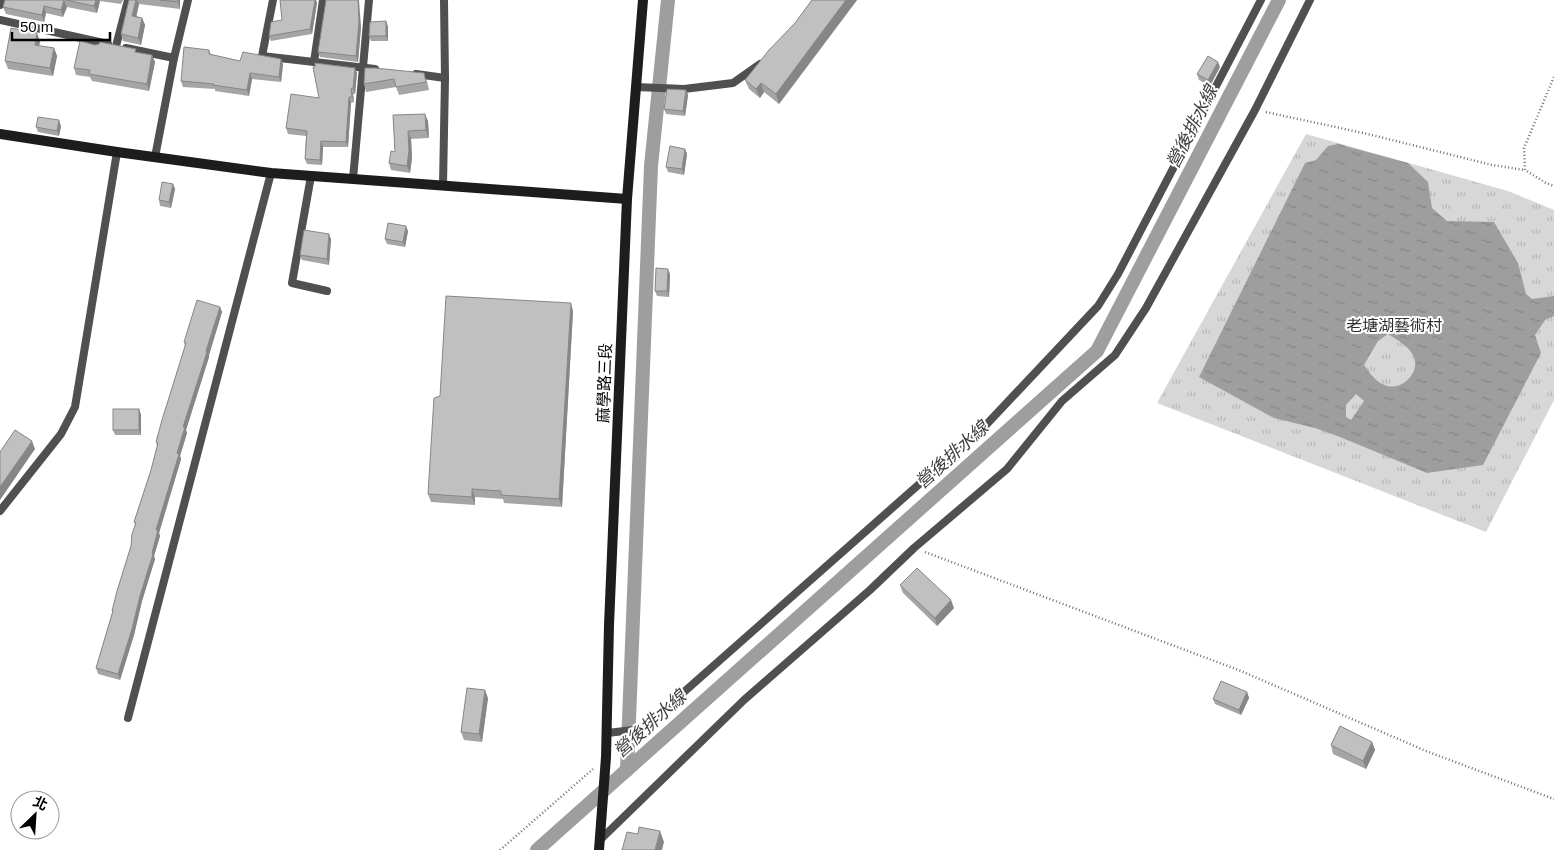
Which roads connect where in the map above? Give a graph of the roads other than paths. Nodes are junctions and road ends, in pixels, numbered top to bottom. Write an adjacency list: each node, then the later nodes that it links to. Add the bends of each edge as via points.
1 (1, 0): 11 (lane)
2 (128, 0): 13 (lane)
3 (188, 0): 14 (lane)
4 (273, 0): 16 (lane, via 262,56)
5 (323, 0): 16 (lane)
6 (370, 0): 17 (lane)
7 (444, 0): 20 (lane)
8 (643, 0): 21 (main road, 麻學路三段)
9 (1261, 0): 33 (lane, via 1118,274 1098,306 985,426 642,729)
10 (1310, 0): 34 (lane, via 1255,110 1146,308 1115,355 1062,401 1007,469 744,700)
11 (0, 5)
12 (0, 20): 13 (lane)
13 (116, 46): 14 (lane)
14 (174, 58): 24 (lane)
15 (765, 59): 21 (lane, via 733,82 684,89)
16 (314, 62): 17 (lane)
17 (364, 68): 18 (lane); 27 (lane)
18 (382, 70)
19 (409, 73): 20 (lane)
20 (445, 78): 28 (lane)
21 (636, 87): 29 (main road, 麻學路三段)
22 (0, 134): 23 (main road)
23 (117, 152): 24 (main road); 31 (lane, via 75,407 61,434)
24 (155, 157): 25 (main road)
25 (271, 172): 26 (main road); 32 (lane)
26 (310, 176): 27 (main road); 30 (lane, via 292,283)
27 (354, 179): 28 (main road)
28 (443, 185): 29 (main road)
29 (627, 199): 33 (main road, 麻學路三段)
30 (327, 291)
31 (0, 511)
32 (128, 718)
33 (607, 733): 34 (main road, 麻學路三段)
34 (599, 845)

